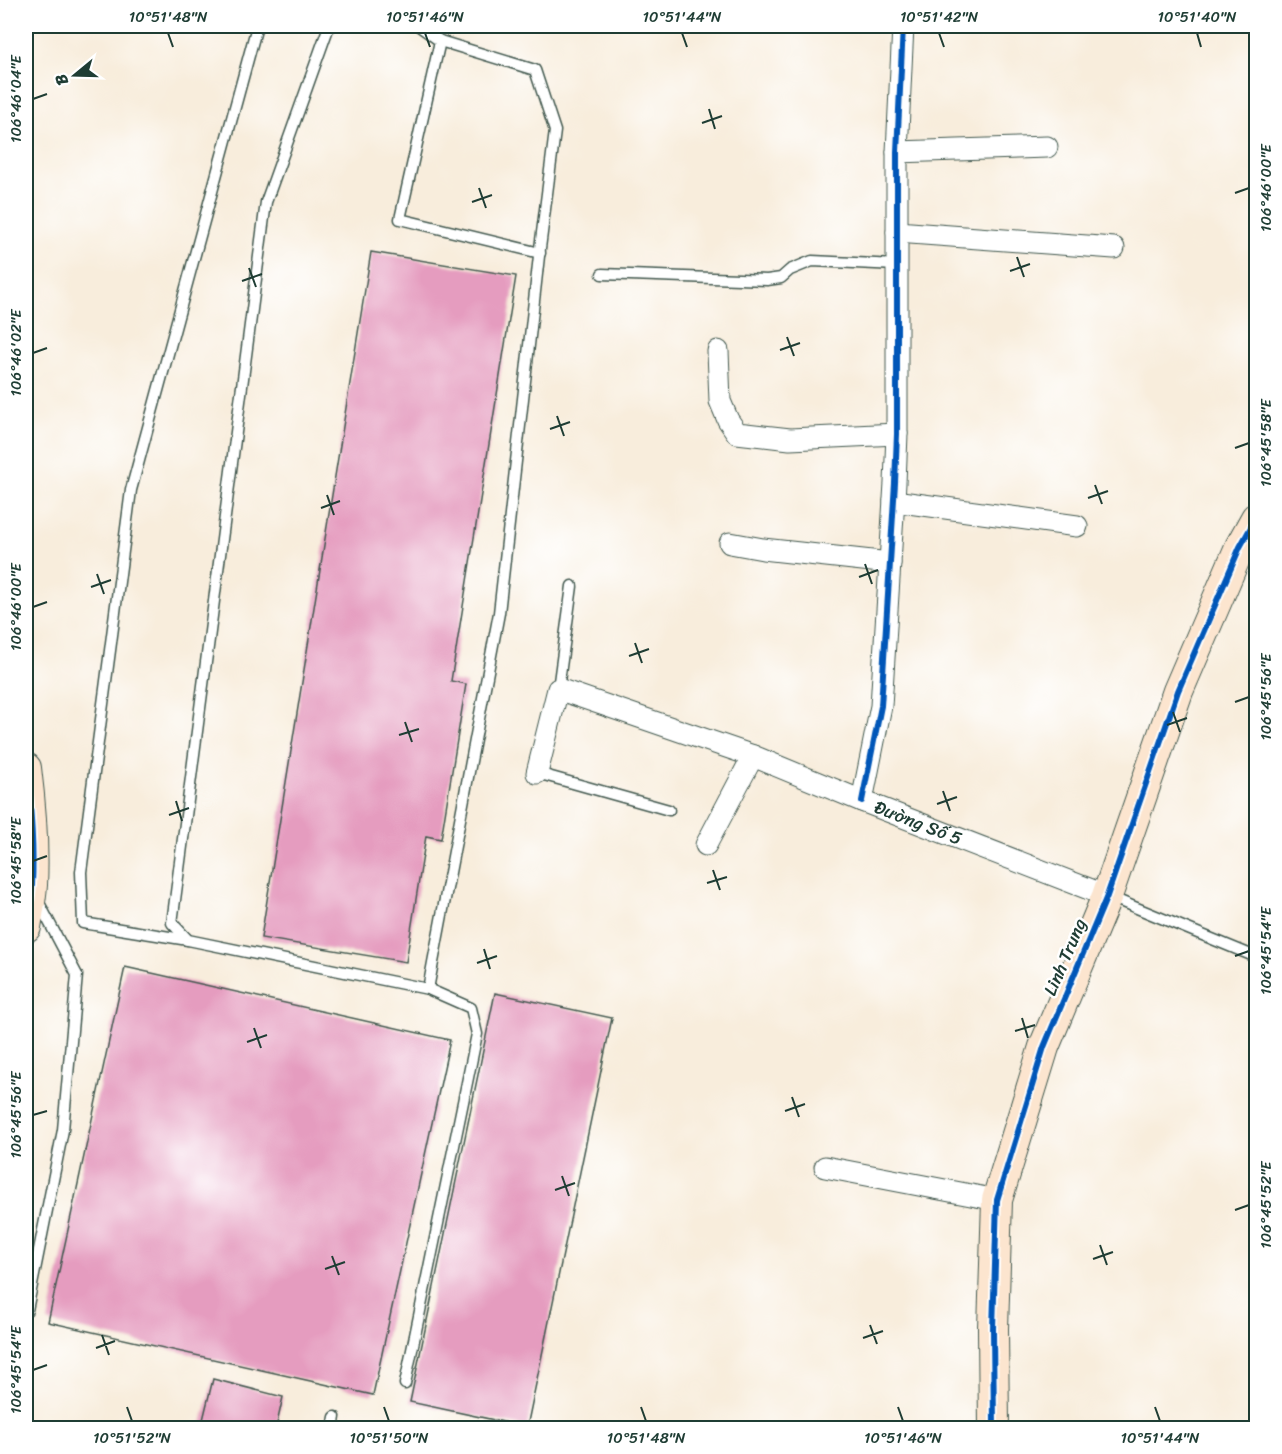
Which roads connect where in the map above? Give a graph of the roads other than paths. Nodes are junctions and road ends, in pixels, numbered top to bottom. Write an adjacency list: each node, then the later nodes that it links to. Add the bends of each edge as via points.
1 (257, 26): 31 (lane, via 131,490 81,872 83,923)
2 (329, 26): 31 (lane, via 266,202 172,923)
3 (419, 26): 5 (lane)
4 (903, 26): 7 (street)
5 (440, 41): 10 (lane, via 535,70 555,131); 10 (lane, via 400,219)
6 (1047, 147): 7 (street)
7 (897, 152): 8 (street)
8 (897, 232): 9 (street); 11 (street)
9 (1114, 248)
10 (540, 253): 33 (lane, via 499,613)
11 (897, 265): 12 (lane, via 812,261 781,278 766,280); 14 (street)
12 (602, 274)
13 (718, 351): 14 (street, via 720,401 737,433 790,439)
14 (897, 434): 15 (street)
15 (894, 501): 17 (street); 19 (street)
16 (1257, 518): 29 (street, Linh Trung, via 1240,547 1178,692)
17 (1077, 526)
18 (730, 543): 19 (street)
19 (890, 563): 25 (street, via 880,706)
20 (573, 586): 21 (lane)
21 (558, 689): 22 (street, Đường Số 5); 24 (street)
22 (753, 756): 25 (street, Đường Số 5); 27 (street)
23 (26, 768): 28 (street, via 33,837)
24 (537, 773): 26 (lane)
25 (862, 801): 29 (street, Đường Số 5)
26 (669, 810)
27 (706, 845)
28 (32, 888): 30 (street); 36 (lane, via 77,975 63,1130)
29 (1107, 896): 32 (lane, Đường Số 5); 35 (street, Linh Trung, via 1044,1047)
30 (26, 927)
31 (188, 940): 33 (lane)
32 (1257, 957)
33 (428, 989): 37 (lane, via 471,1008 477,1034)
34 (825, 1167): 35 (street)
35 (997, 1200): 40 (street, Linh Trung)
36 (27, 1310)
37 (405, 1384)
38 (335, 1417): 39 (lane)
39 (333, 1428)
40 (994, 1428)

